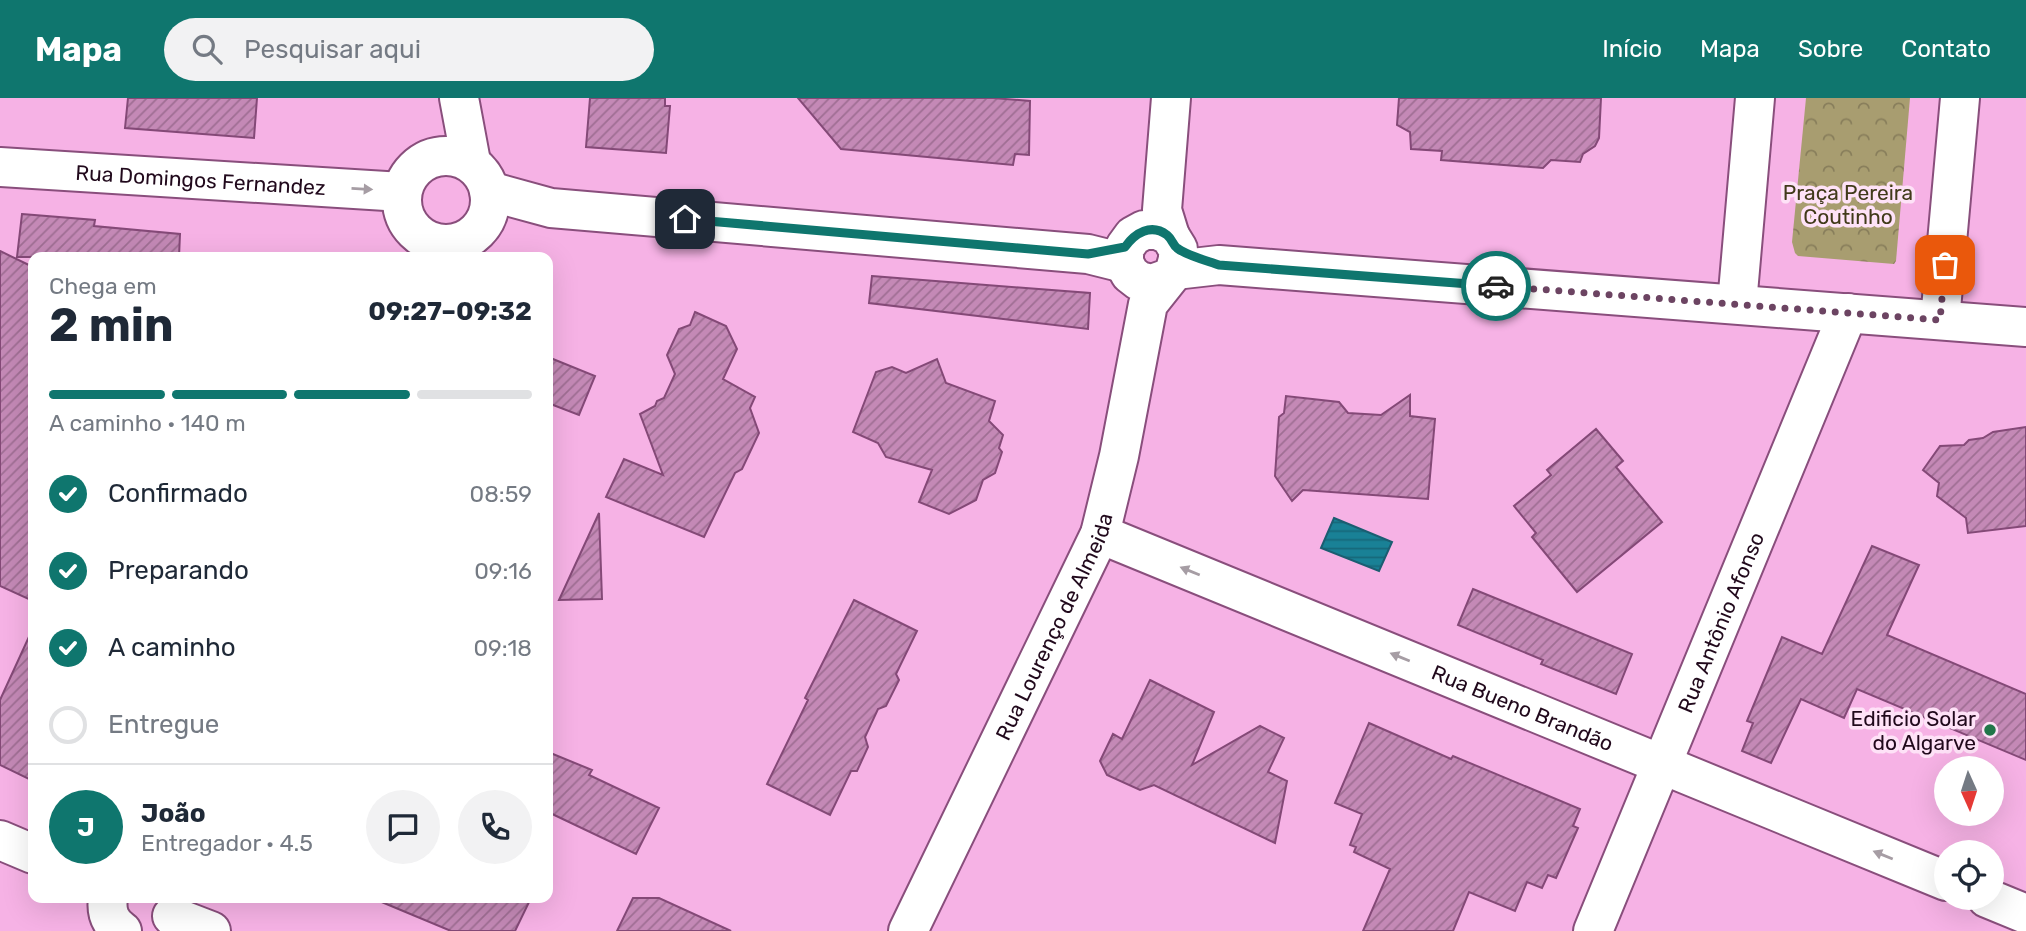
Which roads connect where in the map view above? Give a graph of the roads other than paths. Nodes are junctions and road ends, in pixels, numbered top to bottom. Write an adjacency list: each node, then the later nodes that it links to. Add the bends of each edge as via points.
1 (459, 98): 6 (street)
2 (1171, 98): 9 (street, Rua Lourenço de Almeida)
3 (1755, 98): 10 (street)
4 (1960, 98): 12 (street)
5 (0, 167): 7 (street, Rua Domingos Fernandez, one-way to 7)
6 (470, 182): 7 (street, via 415,167); 8 (street, via 473,234); 9 (street, via 551,208)
7 (402, 192): 8 (street, via 406,219)
8 (434, 249)
9 (1153, 257): 10 (street); 14 (street, Rua Lourenço de Almeida, via 1119,456)
10 (1737, 304): 11 (street)
11 (1848, 313): 12 (street); 15 (street, Rua Antônio Afonso)
12 (1940, 320): 13 (street)
13 (2026, 327)
14 (1100, 534): 15 (street, Rua Bueno Brandão, one-way to 14); 23 (street, Rua Lourenço de Almeida)
15 (1663, 765): 18 (street, Rua Bueno Brandão, one-way to 15); 24 (street, Rua Antônio Afonso)
16 (0, 840): 17 (street)
17 (28, 852)
18 (1934, 876)
19 (2004, 905): 20 (street)
20 (2026, 914)
21 (168, 915): 22 (street)
22 (211, 931)
23 (908, 931)
24 (1592, 931)

